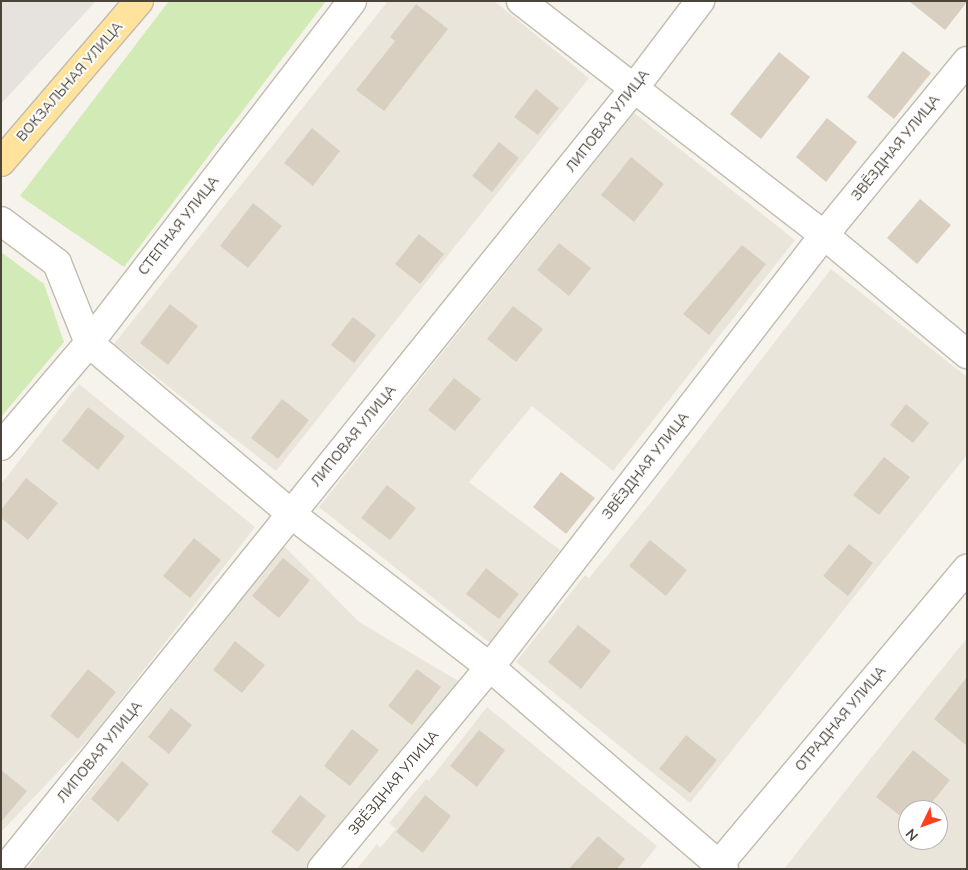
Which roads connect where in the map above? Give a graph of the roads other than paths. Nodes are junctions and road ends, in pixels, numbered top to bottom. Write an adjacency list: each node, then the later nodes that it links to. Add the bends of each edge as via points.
1 (139, 1): 7 (main road, ВОКЗАЛЬНАЯ УЛИЦА)
2 (352, 1): 10 (street, СТЕПНАЯ УЛИЦА)
3 (521, 1): 6 (street)
4 (700, 1): 6 (street, ЛИПОВАЯ УЛИЦА)
5 (967, 62): 9 (street, ЗВЁЗДНАЯ УЛИЦА)
6 (635, 87): 9 (street); 13 (street, ЛИПОВАЯ УЛИЦА)
7 (1, 162)
8 (1, 221): 10 (street, via 57,263)
9 (824, 235): 11 (street); 15 (street, ЗВЁЗДНАЯ УЛИЦА)
10 (89, 343): 12 (street, СТЕПНАЯ УЛИЦА); 13 (street)
11 (967, 354)
12 (1, 446)
13 (291, 514): 15 (street); 17 (street, ЛИПОВАЯ УЛИЦА)
14 (967, 569): 16 (street, ОТРАДНАЯ УЛИЦА)
15 (490, 667): 16 (street); 18 (street, ЗВЁЗДНАЯ УЛИЦА)
16 (719, 867)
17 (5, 869)
18 (322, 869)

